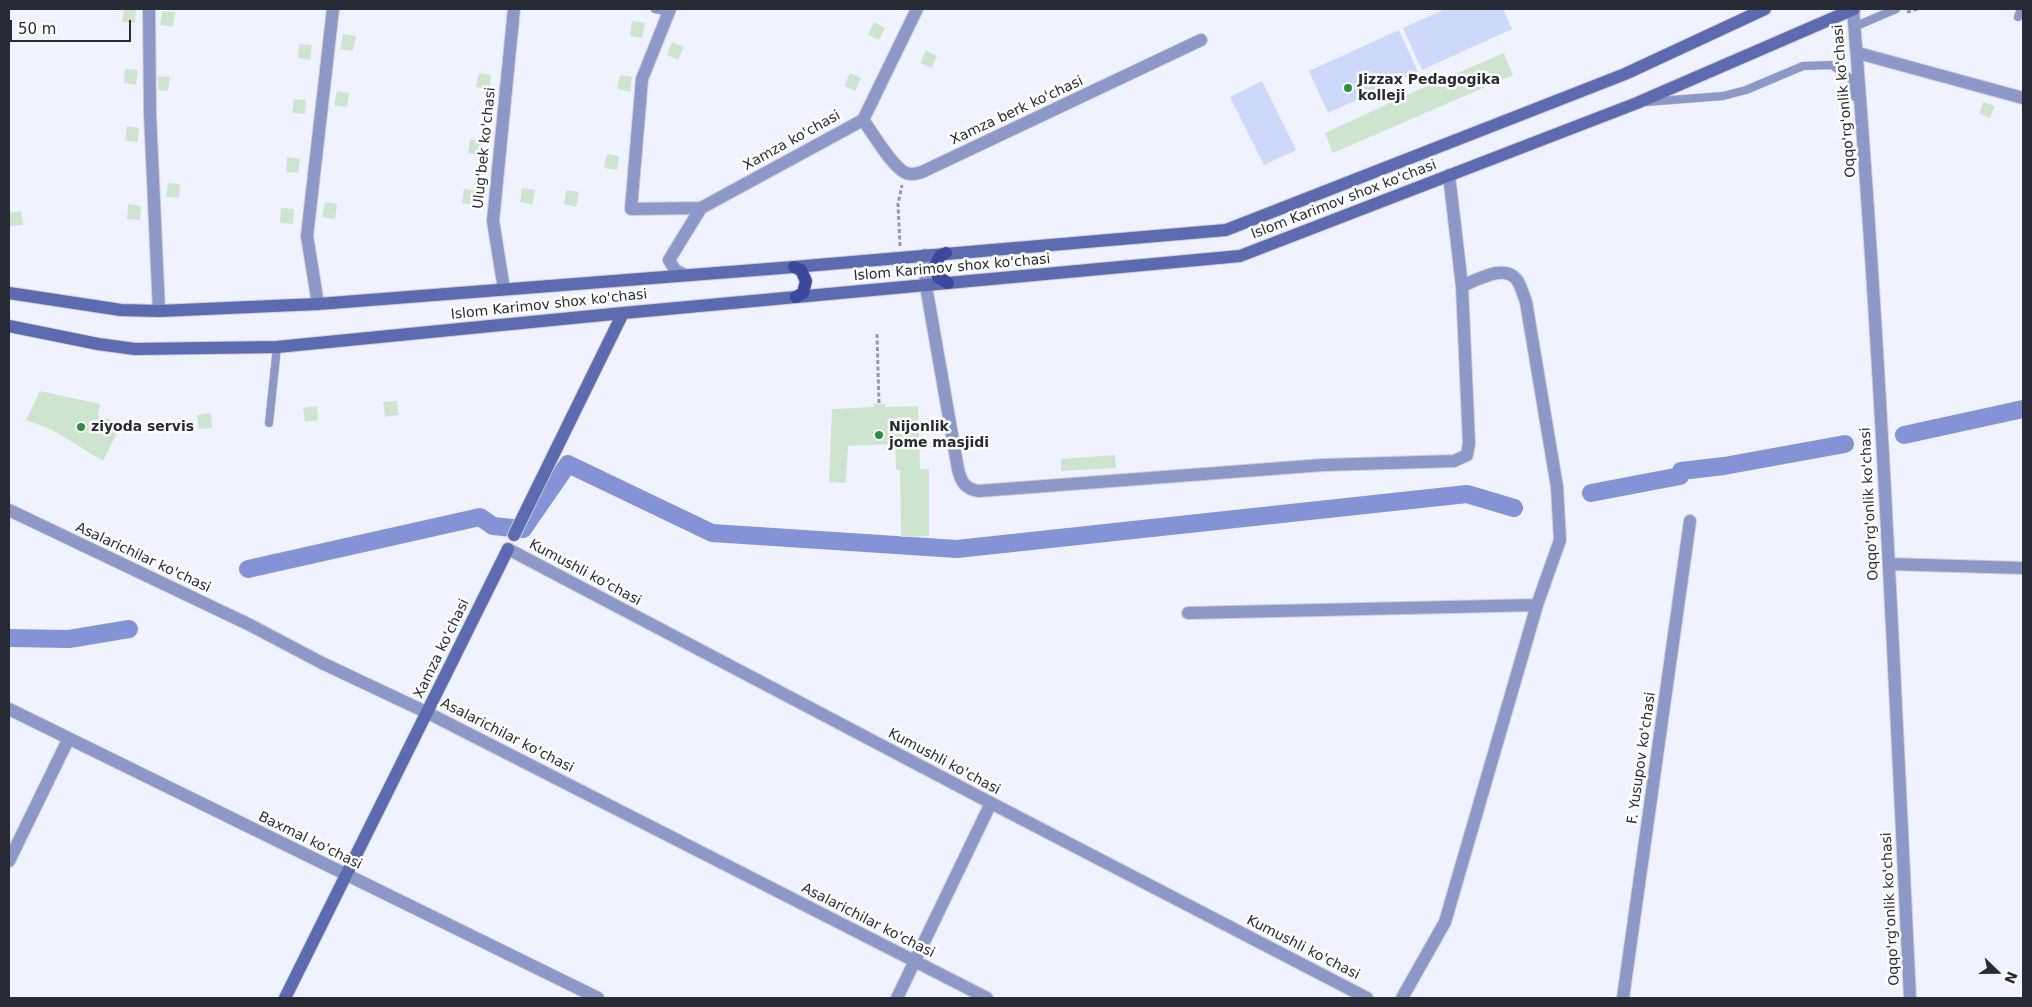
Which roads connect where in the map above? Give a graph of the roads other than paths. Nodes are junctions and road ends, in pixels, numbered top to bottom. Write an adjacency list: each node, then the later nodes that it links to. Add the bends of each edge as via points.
1 (149, 9): 30 (street)
2 (333, 9): 29 (street, via 307,236)
3 (514, 9): 26 (street, Ulug'bek ko'chasi, via 493,221)
4 (655, 9): 9 (lane)
5 (917, 9): 15 (street, Xamza ko'chasi)
6 (1765, 9): 19 (main road, Islom Karimov shox ko'chasi, via 1625,74 1226,230)
7 (1854, 9): 10 (street, Oqqo'rg'onlik ko'chasi); 14 (main road, Islom Karimov shox ko'chasi)
8 (1896, 9): 10 (lane)
9 (670, 11): 18 (street, via 642,79 631,209)
10 (1854, 27): 12 (street, Oqqo'rg'onlik ko'chasi)
11 (1202, 40): 15 (street, Xamza berk ko'chasi, via 922,172 912,174 897,166)
12 (1858, 53): 13 (street); 16 (street, Oqqo'rg'onlik ko'chasi)
13 (2023, 98)
14 (1637, 102): 16 (lane, via 1723,96 1803,66 1832,65 1850,78); 17 (main road, Islom Karimov shox ko'chasi)
15 (863, 120): 18 (street, Xamza ko'chasi)
16 (1863, 123): 39 (street, Oqqo'rg'onlik ko'chasi)
17 (1449, 175): 23 (main road, Islom Karimov shox ko'chasi, via 1240,256); 25 (street)
18 (701, 208): 22 (street, Xamza ko'chasi, via 669,260 675,270)
19 (946, 253): 20 (main road, Islom Karimov shox ko'chasi); 23 (main road, via 940,256 935,266 938,277)
20 (925, 255): 21 (main road, Islom Karimov shox ko'chasi); 24 (street)
21 (794, 267): 22 (main road, Islom Karimov shox ko'chasi); 28 (main road, via 800,270 806,281 803,293)
22 (685, 275): 26 (main road, Islom Karimov shox ko'chasi)
23 (948, 283): 24 (main road, Islom Karimov shox ko'chasi)
24 (926, 286): 25 (street, via 960,479 966,487 980,491 1323,465 1461,459 1467,455 1469,443); 28 (main road, Islom Karimov shox ko'chasi)
25 (1462, 286): 41 (street, via 1501,272 1509,273 1516,278 1526,302 1557,487 1560,540)
26 (504, 289): 29 (main road, Islom Karimov shox ko'chasi)
27 (9, 293): 30 (main road, Islom Karimov shox ko'chasi, via 113,309)
28 (796, 297): 31 (main road, Islom Karimov shox ko'chasi)
29 (318, 304): 30 (main road, Islom Karimov shox ko'chasi)
30 (159, 311)
31 (623, 313): 33 (main road, Islom Karimov shox ko'chasi); 37 (main road, Xamza ko'chasi)
32 (9, 326): 33 (main road, Islom Karimov shox ko'chasi, via 135,349)
33 (277, 348): 34 (lane)
34 (269, 423)
35 (9, 510): 44 (street, Asalarichilar ko'chasi)
36 (1690, 521): 56 (street, F. Yusupov ko'chasi)
37 (514, 535): 38 (street, Xamza ko'chasi)
38 (508, 549): 44 (main road, Xamza ko'chasi); 46 (street, Kumushli ko'chasi)
39 (1889, 564): 40 (street); 57 (street, Oqqo'rg'onlik ko'chasi)
40 (2023, 568)
41 (1537, 605): 42 (street); 55 (street, via 1445,922)
42 (1188, 612)
43 (9, 710): 45 (street, Baxmal ko'chasi)
44 (428, 713): 48 (main road, Xamza ko'chasi); 49 (street, Asalarichilar ko'chasi)
45 (68, 740): 47 (street); 48 (street, Baxmal ko'chasi)
46 (991, 804): 49 (street); 54 (street, Kumushli ko'chasi)
47 (9, 861)
48 (346, 876): 50 (main road, Xamza ko'chasi); 51 (street, Baxmal ko'chasi)
49 (915, 961): 52 (street); 53 (street, Asalarichilar ko'chasi)
50 (285, 998)
51 (598, 998)
52 (897, 998)
53 (987, 998)
54 (1367, 998)
55 (1402, 998)
56 (1623, 998)
57 (1910, 998)

